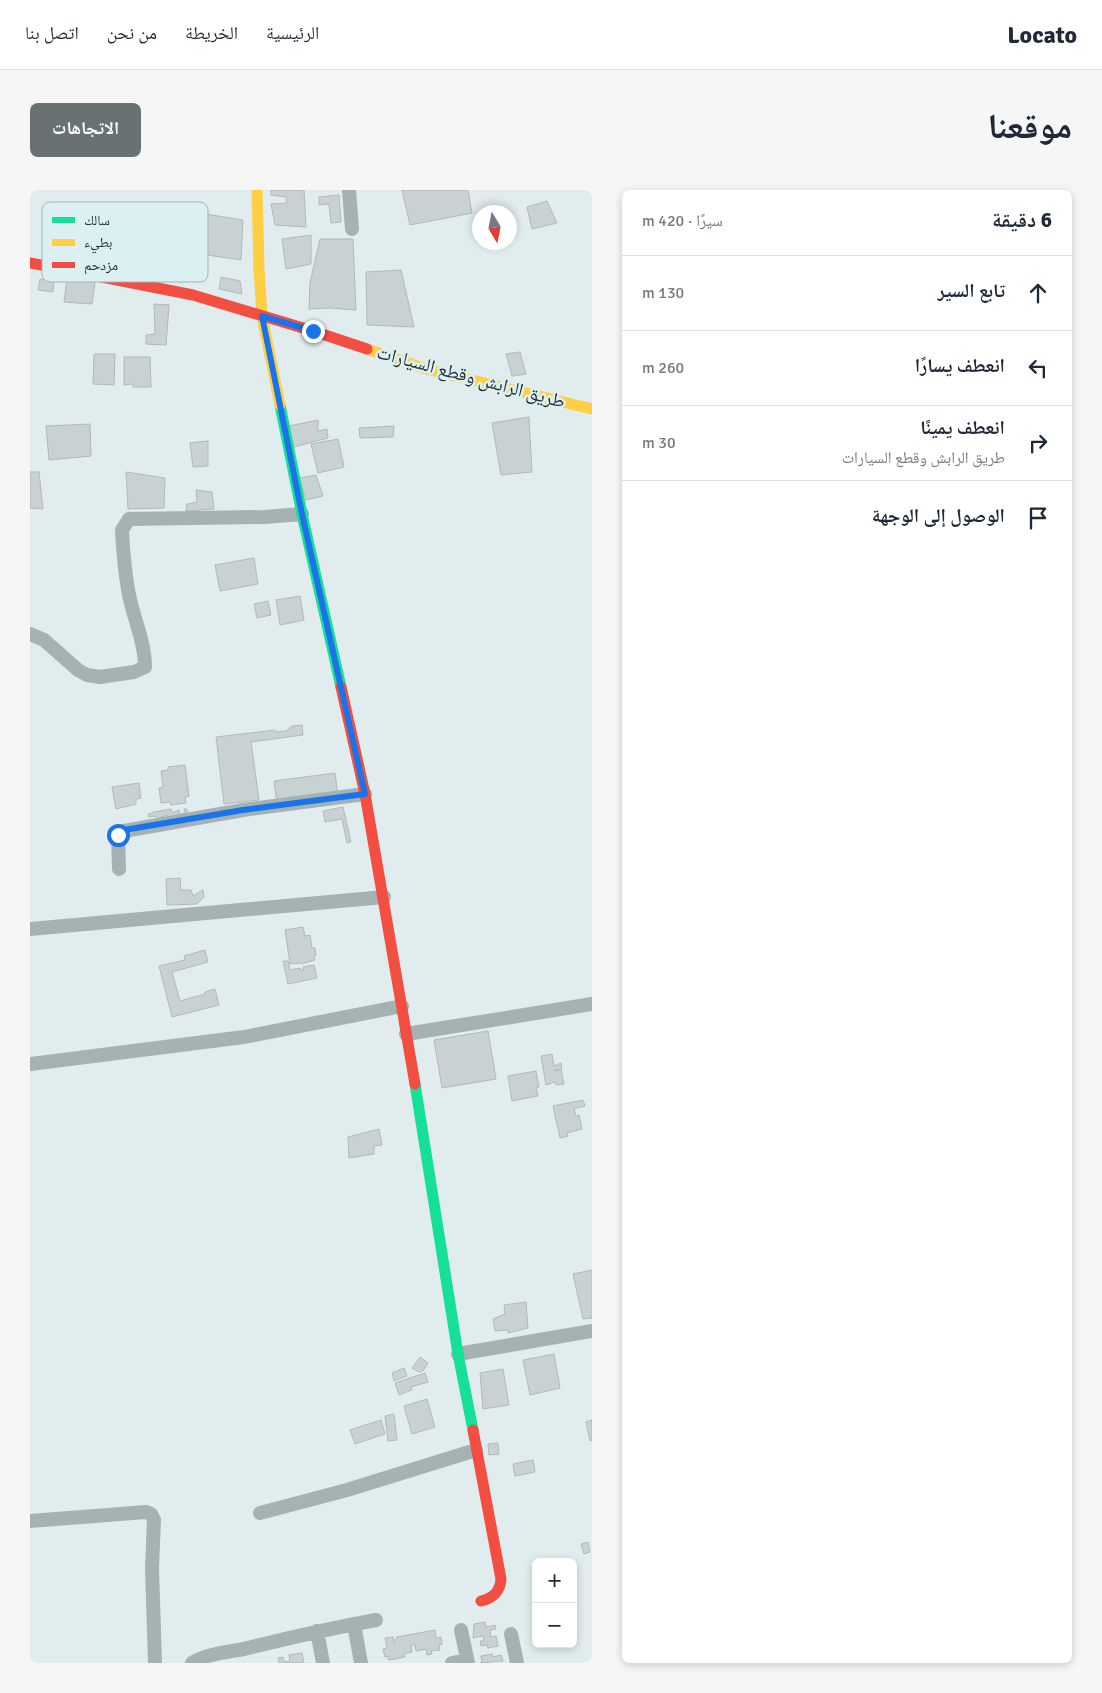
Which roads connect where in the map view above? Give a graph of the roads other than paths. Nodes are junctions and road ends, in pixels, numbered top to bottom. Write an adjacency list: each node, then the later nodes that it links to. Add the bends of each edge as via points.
1 (257, 190): 5 (street, via 258,289)
2 (349, 190): 3 (street)
3 (352, 229)
4 (127, 282): 5 (street, طريق الرابش وقطع السيارات, via 193,295)
5 (262, 316): 6 (street, طريق الرابش وقطع السيارات, via 426,368); 7 (street)
6 (592, 409)
7 (302, 514): 8 (street, via 129,519 122,530 123,543 129,593 145,655 145,667 134,672 87,676 44,640); 9 (street)
8 (30, 634)
9 (365, 794): 10 (street, via 124,830 118,835); 11 (street)
10 (120, 869)
11 (384, 898): 12 (street); 14 (street)
12 (30, 929)
13 (592, 1004): 15 (street)
14 (402, 1006): 15 (street); 16 (street, via 244,1037)
15 (406, 1034): 18 (street)
16 (30, 1064)
17 (592, 1331): 18 (street)
18 (458, 1354): 19 (street)
19 (476, 1450): 20 (street); 22 (street, via 502,1580 495,1596)
20 (260, 1513)
21 (30, 1521): 29 (street, via 151,1514 154,1520)
22 (481, 1601)
23 (376, 1620): 24 (street)
24 (354, 1624): 26 (street); 32 (street)
25 (461, 1630): 28 (street)
26 (317, 1631): 30 (street); 31 (street)
27 (511, 1634): 34 (street)
28 (467, 1662): 33 (street)
29 (155, 1663)
30 (192, 1663)
31 (323, 1663)
32 (361, 1663)
33 (452, 1663)
34 (517, 1663)

